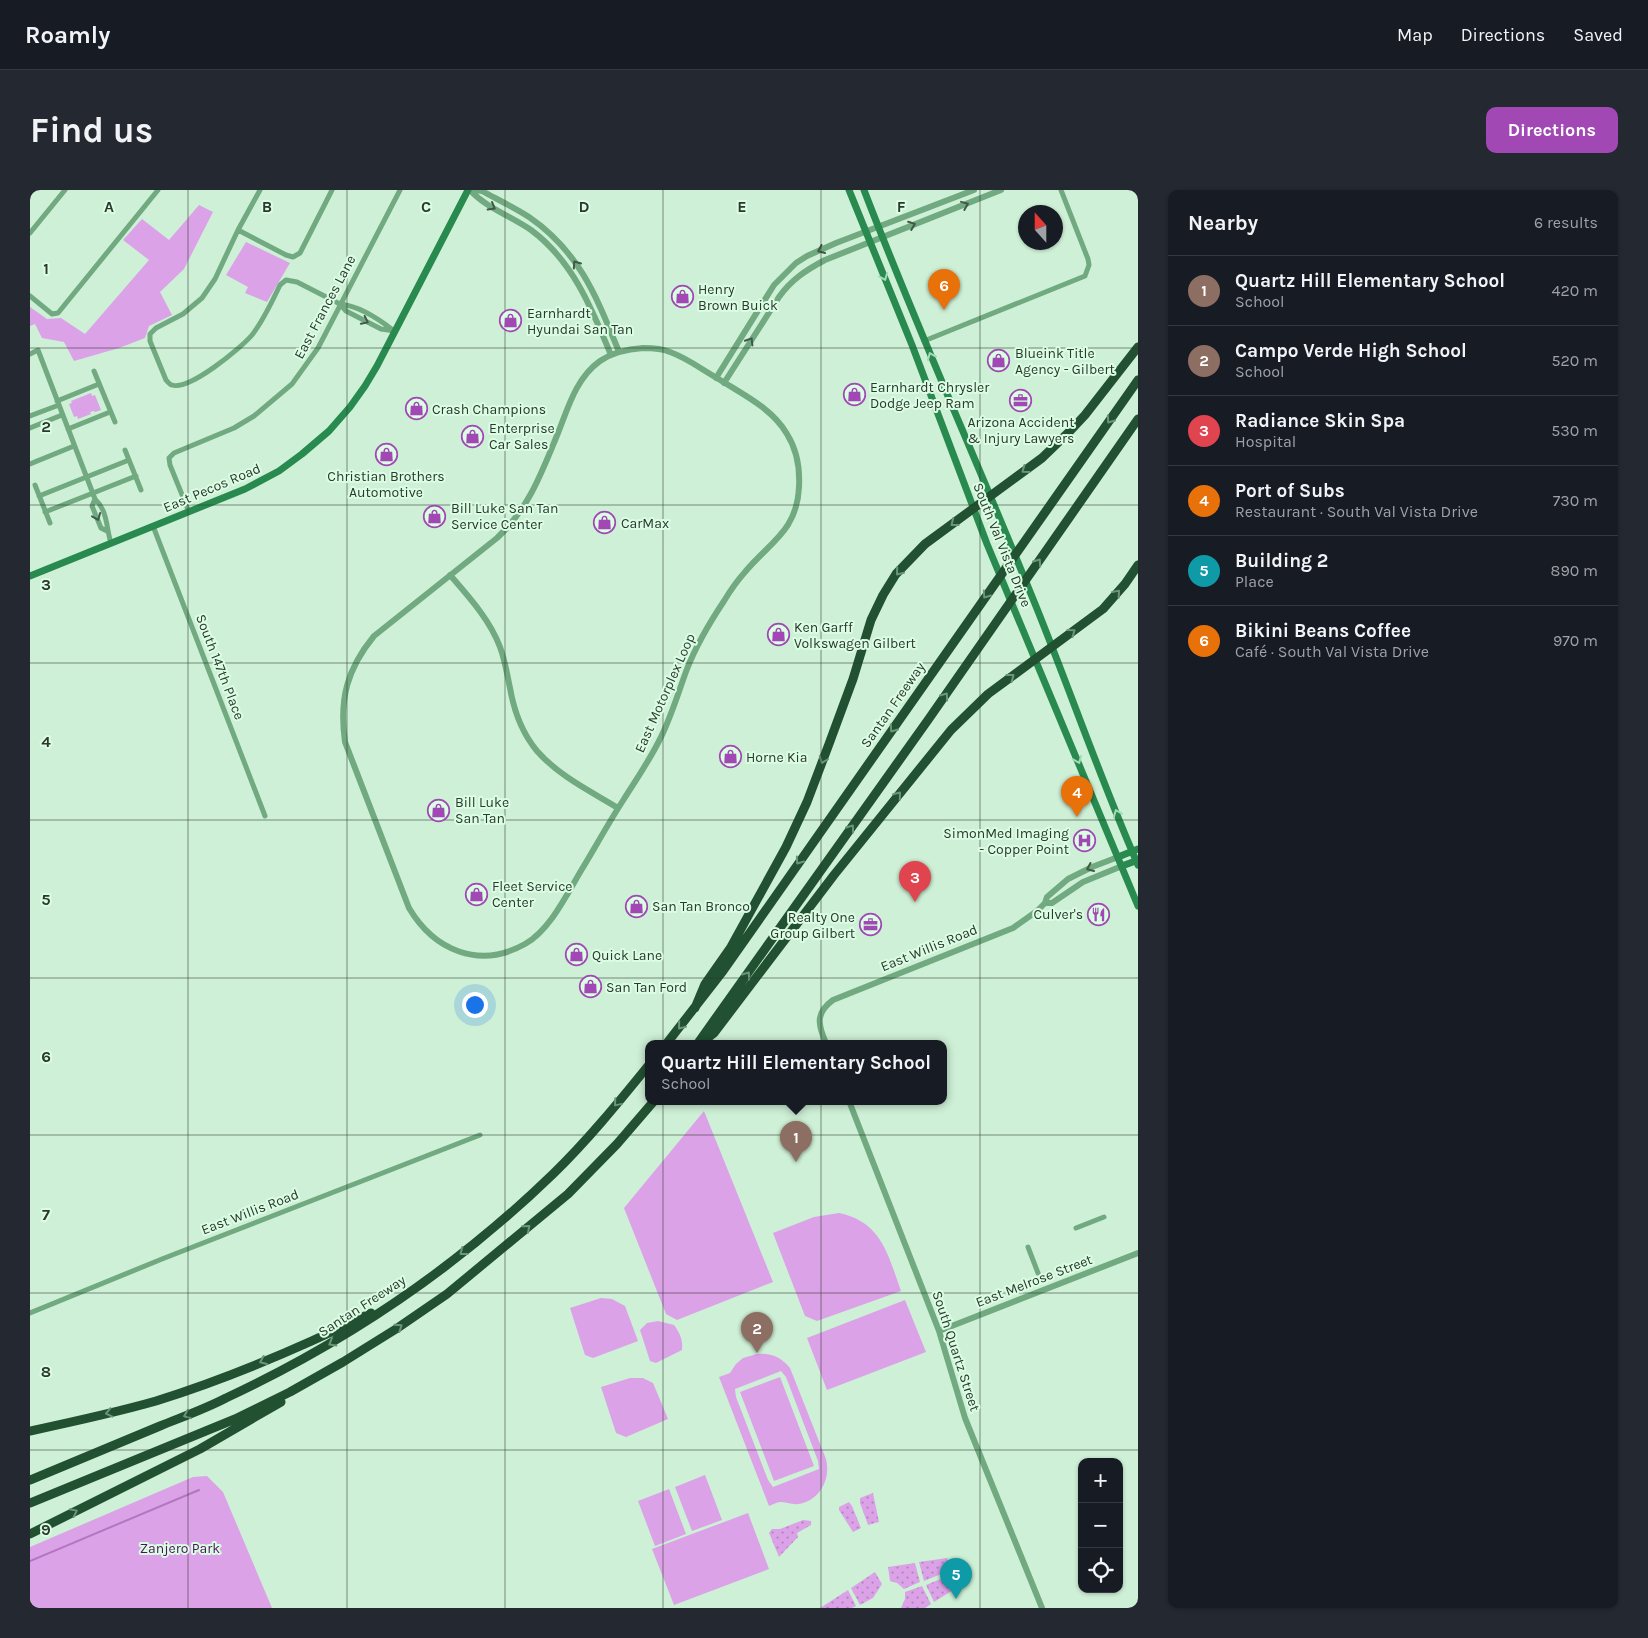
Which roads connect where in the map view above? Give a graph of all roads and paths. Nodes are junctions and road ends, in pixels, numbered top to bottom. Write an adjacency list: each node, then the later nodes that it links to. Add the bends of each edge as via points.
1 (65, 190): 16 (street)
2 (158, 190): 20 (street, via 58,313 52,314)
3 (260, 190): 14 (street)
4 (332, 190): 14 (street, via 300,253 293,257)
5 (400, 190): 22 (street, East Frances Lane)
6 (469, 190): 23 (main road, East Pecos Road); 28 (street, one-way to 28, via 478,199 530,230 556,255 576,280)
7 (476, 190): 26 (street, one-way to 7, via 594,292 569,254 531,219)
8 (850, 190): 15 (main road, South Val Vista Drive)
9 (864, 190): 13 (main road, South Val Vista Drive)
10 (974, 190): 13 (street)
11 (1001, 190): 17 (street, one-way to 11)
12 (1061, 190): 24 (street, via 1088,259 1085,276)
13 (878, 227): 15 (street); 17 (main road, South Val Vista Drive)
14 (238, 230): 22 (street, via 215,279 202,298 175,320 150,334 166,380 172,386 198,377 243,346 286,280)
15 (866, 232): 18 (main road, South Val Vista Drive); 19 (street, one-way to 19, via 807,256 788,270)
16 (30, 233)
17 (882, 237): 18 (street); 24 (main road, South Val Vista Drive)
18 (870, 242): 21 (street, via 802,272); 53 (main road, South Val Vista Drive, one-way to 53)
19 (766, 295): 21 (street); 30 (street)
20 (30, 296)
21 (776, 301): 32 (street, one-way to 21)
22 (340, 304): 23 (street, via 350,305); 55 (street, East Frances Lane, via 318,348 292,384 254,416 169,458)
23 (395, 331): 55 (main road, East Pecos Road, via 365,386 338,422 316,443 264,480)
24 (924, 341): 52 (main road, South Val Vista Drive, one-way to 24)
25 (1138, 347): 52 (highway, one-way to 52, via 1070,432 1042,458)
26 (619, 352): 28 (street, East Motorplex Loop); 30 (street, East Motorplex Loop, via 643,348 668,351)
27 (30, 354): 34 (street, via 38,350)
28 (611, 355): 60 (street, East Motorplex Loop, via 590,370 577,387 535,487 514,521)
29 (94, 371): 33 (street)
30 (716, 378): 32 (street, East Motorplex Loop)
31 (1138, 380): 72 (highway, Santan Freeway, one-way to 72)
32 (724, 383): 64 (street, East Motorplex Loop, via 772,414 789,436 798,467 796,505 784,533 745,572 723,602 688,667 660,739)
33 (99, 384): 34 (street); 35 (street)
34 (58, 403): 36 (street); 37 (street)
35 (110, 412): 39 (street); 41 (street)
36 (62, 415): 40 (street); 41 (street)
37 (30, 416)
38 (1138, 419): 74 (highway, one-way to 38)
39 (114, 422)
40 (30, 428)
41 (68, 429): 42 (street)
42 (74, 446): 45 (street); 47 (street)
43 (125, 450): 44 (street)
44 (129, 460): 46 (street); 47 (street)
45 (30, 464)
46 (136, 476): 49 (street); 50 (street)
47 (86, 477): 50 (street); 51 (street)
48 (35, 485): 51 (street)
49 (141, 490)
50 (92, 493): 54 (street); 58 (street, via 109,526 107,531)
51 (39, 496): 54 (street)
52 (991, 496): 53 (highway); 62 (main road, South Val Vista Drive)
53 (973, 509): 63 (main road, South Val Vista Drive); 72 (highway, one-way to 72, via 925,544 896,574 882,596 807,802 786,848 731,947 705,984)
54 (45, 512): 56 (street)
55 (189, 512): 57 (main road, East Pecos Road)
56 (50, 523)
57 (154, 526): 58 (main road, East Pecos Road); 65 (street, South 147th Place)
58 (111, 543): 61 (main road, East Pecos Road)
59 (1138, 565): 62 (highway, one-way to 59, via 1103,609)
60 (450, 575): 64 (street, via 493,631 504,657 514,708 536,750 568,778); 64 (street, East Motorplex Loop, via 374,636 353,667 343,700 343,729 349,755 406,902 418,922 441,943 472,955 500,954 524,945 550,921)
61 (30, 576)
62 (1052, 646): 63 (highway); 66 (main road, South Val Vista Drive, one-way to 62)
63 (1035, 659): 67 (main road, South Val Vista Drive, one-way to 67); 75 (highway, one-way to 63, via 951,730 988,694)
64 (618, 808)
65 (265, 816)
66 (1135, 851): 67 (main road); 68 (main road, South Val Vista Drive)
67 (1118, 857): 69 (main road, South Val Vista Drive); 70 (street, East Willis Road, one-way to 70, via 1068,879 1047,897)
68 (1137, 862): 69 (main road)
69 (1122, 866): 70 (street, East Willis Road, via 1083,882 1052,903); 71 (main road, South Val Vista Drive)
70 (1045, 903): 76 (street, East Willis Road, via 1013,928 837,998 821,1014 820,1028)
71 (1138, 906)
72 (695, 1008): 73 (highway, Santan Freeway, one-way to 73)
73 (669, 1040)
74 (700, 1040)
75 (706, 1040)
76 (825, 1040)
77 (645, 1070): 86 (highway, Santan Freeway, one-way to 86, via 554,1173 472,1245)
78 (651, 1105): 89 (highway, one-way to 78, via 447,1294 568,1194)
79 (851, 1105): 88 (street, South Quartz Street)
80 (480, 1135): 87 (street, East Willis Road, via 162,1258)
81 (1104, 1217): 82 (street)
82 (1076, 1228)
83 (1028, 1247): 85 (street)
84 (1138, 1254): 88 (street, East Melrose Street)
85 (1038, 1273)
86 (402, 1298): 90 (highway, one-way to 90, via 307,1342 191,1389 118,1411); 91 (highway, Santan Freeway, one-way to 91, via 353,1331 226,1399)
87 (30, 1313)
88 (940, 1331): 94 (street, South Quartz Street, via 965,1418)
89 (343, 1362): 92 (highway, via 235,1419); 93 (highway, one-way to 89, via 200,1449)
90 (30, 1431)
91 (30, 1480)
92 (30, 1503)
93 (30, 1534)
94 (1042, 1608)

